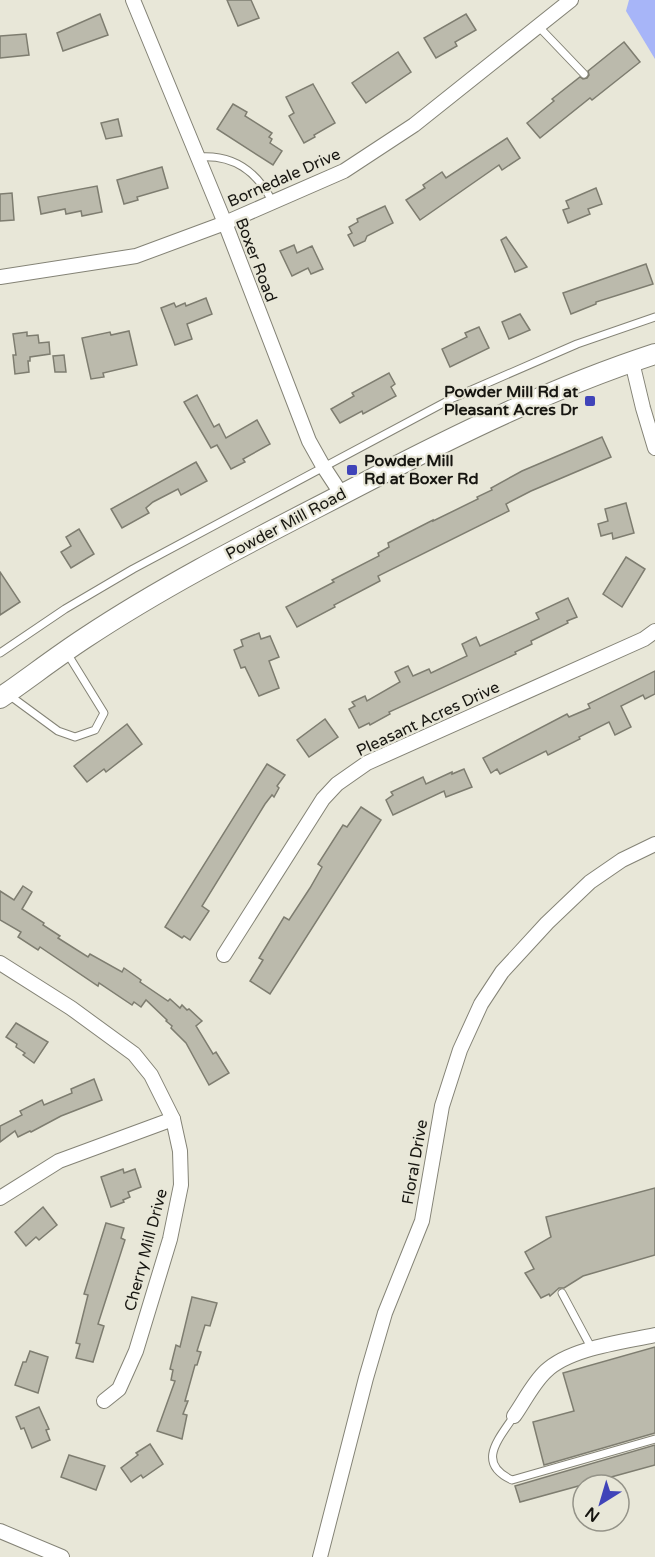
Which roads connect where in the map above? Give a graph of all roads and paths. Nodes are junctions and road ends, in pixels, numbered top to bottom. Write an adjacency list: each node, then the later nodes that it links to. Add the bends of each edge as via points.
1 (133, 0): 5 (street, Boxer Road)
2 (571, 0): 3 (street, Bornedale Drive)
3 (539, 27): 4 (lane); 6 (street, Bornedale Drive, via 414,125 344,171)
4 (584, 74)
5 (198, 157): 6 (lane, via 215,155 242,165 264,186); 7 (street, Boxer Road)
6 (273, 203): 7 (street, Bornedale Drive)
7 (225, 223): 8 (street, Bornedale Drive, via 136,256); 13 (street, Boxer Road, via 288,389)
8 (0, 277)
9 (655, 317): 13 (lane, via 577,344 453,398)
10 (655, 354): 11 (main road, Powder Mill Road)
11 (632, 362): 12 (street); 14 (main road, Powder Mill Road, via 470,429)
12 (655, 448)
13 (323, 466): 14 (street, Boxer Road); 17 (lane, via 133,569)
14 (342, 495): 16 (main road, Powder Mill Road, via 173,584)
15 (655, 631): 20 (street, Pleasant Acres Drive, via 367,763 337,784 323,799)
16 (66, 652): 18 (main road, Powder Mill Road); 18 (lane, via 104,713 95,730 75,737 58,731)
17 (0, 653)
18 (4, 696)
19 (655, 844): 32 (street, Floral Drive, via 590,882 547,922 502,972 460,1050 442,1106 422,1221 366,1378)
20 (224, 955)
21 (0, 963): 22 (street, Cherry Mill Drive, via 134,1054 151,1075)
22 (173, 1119): 23 (street, via 59,1161); 27 (street, Cherry Mill Drive, via 180,1151 181,1185 170,1239 136,1351 118,1389)
23 (0, 1198)
24 (562, 1293): 26 (lane)
25 (655, 1335): 26 (street)
26 (592, 1349): 28 (street, via 559,1361 546,1371)
27 (104, 1401)
28 (514, 1416): 29 (lane, via 491,1460 494,1468 512,1480)
29 (655, 1439)
30 (0, 1531): 31 (street)
31 (62, 1557)
32 (320, 1557)

